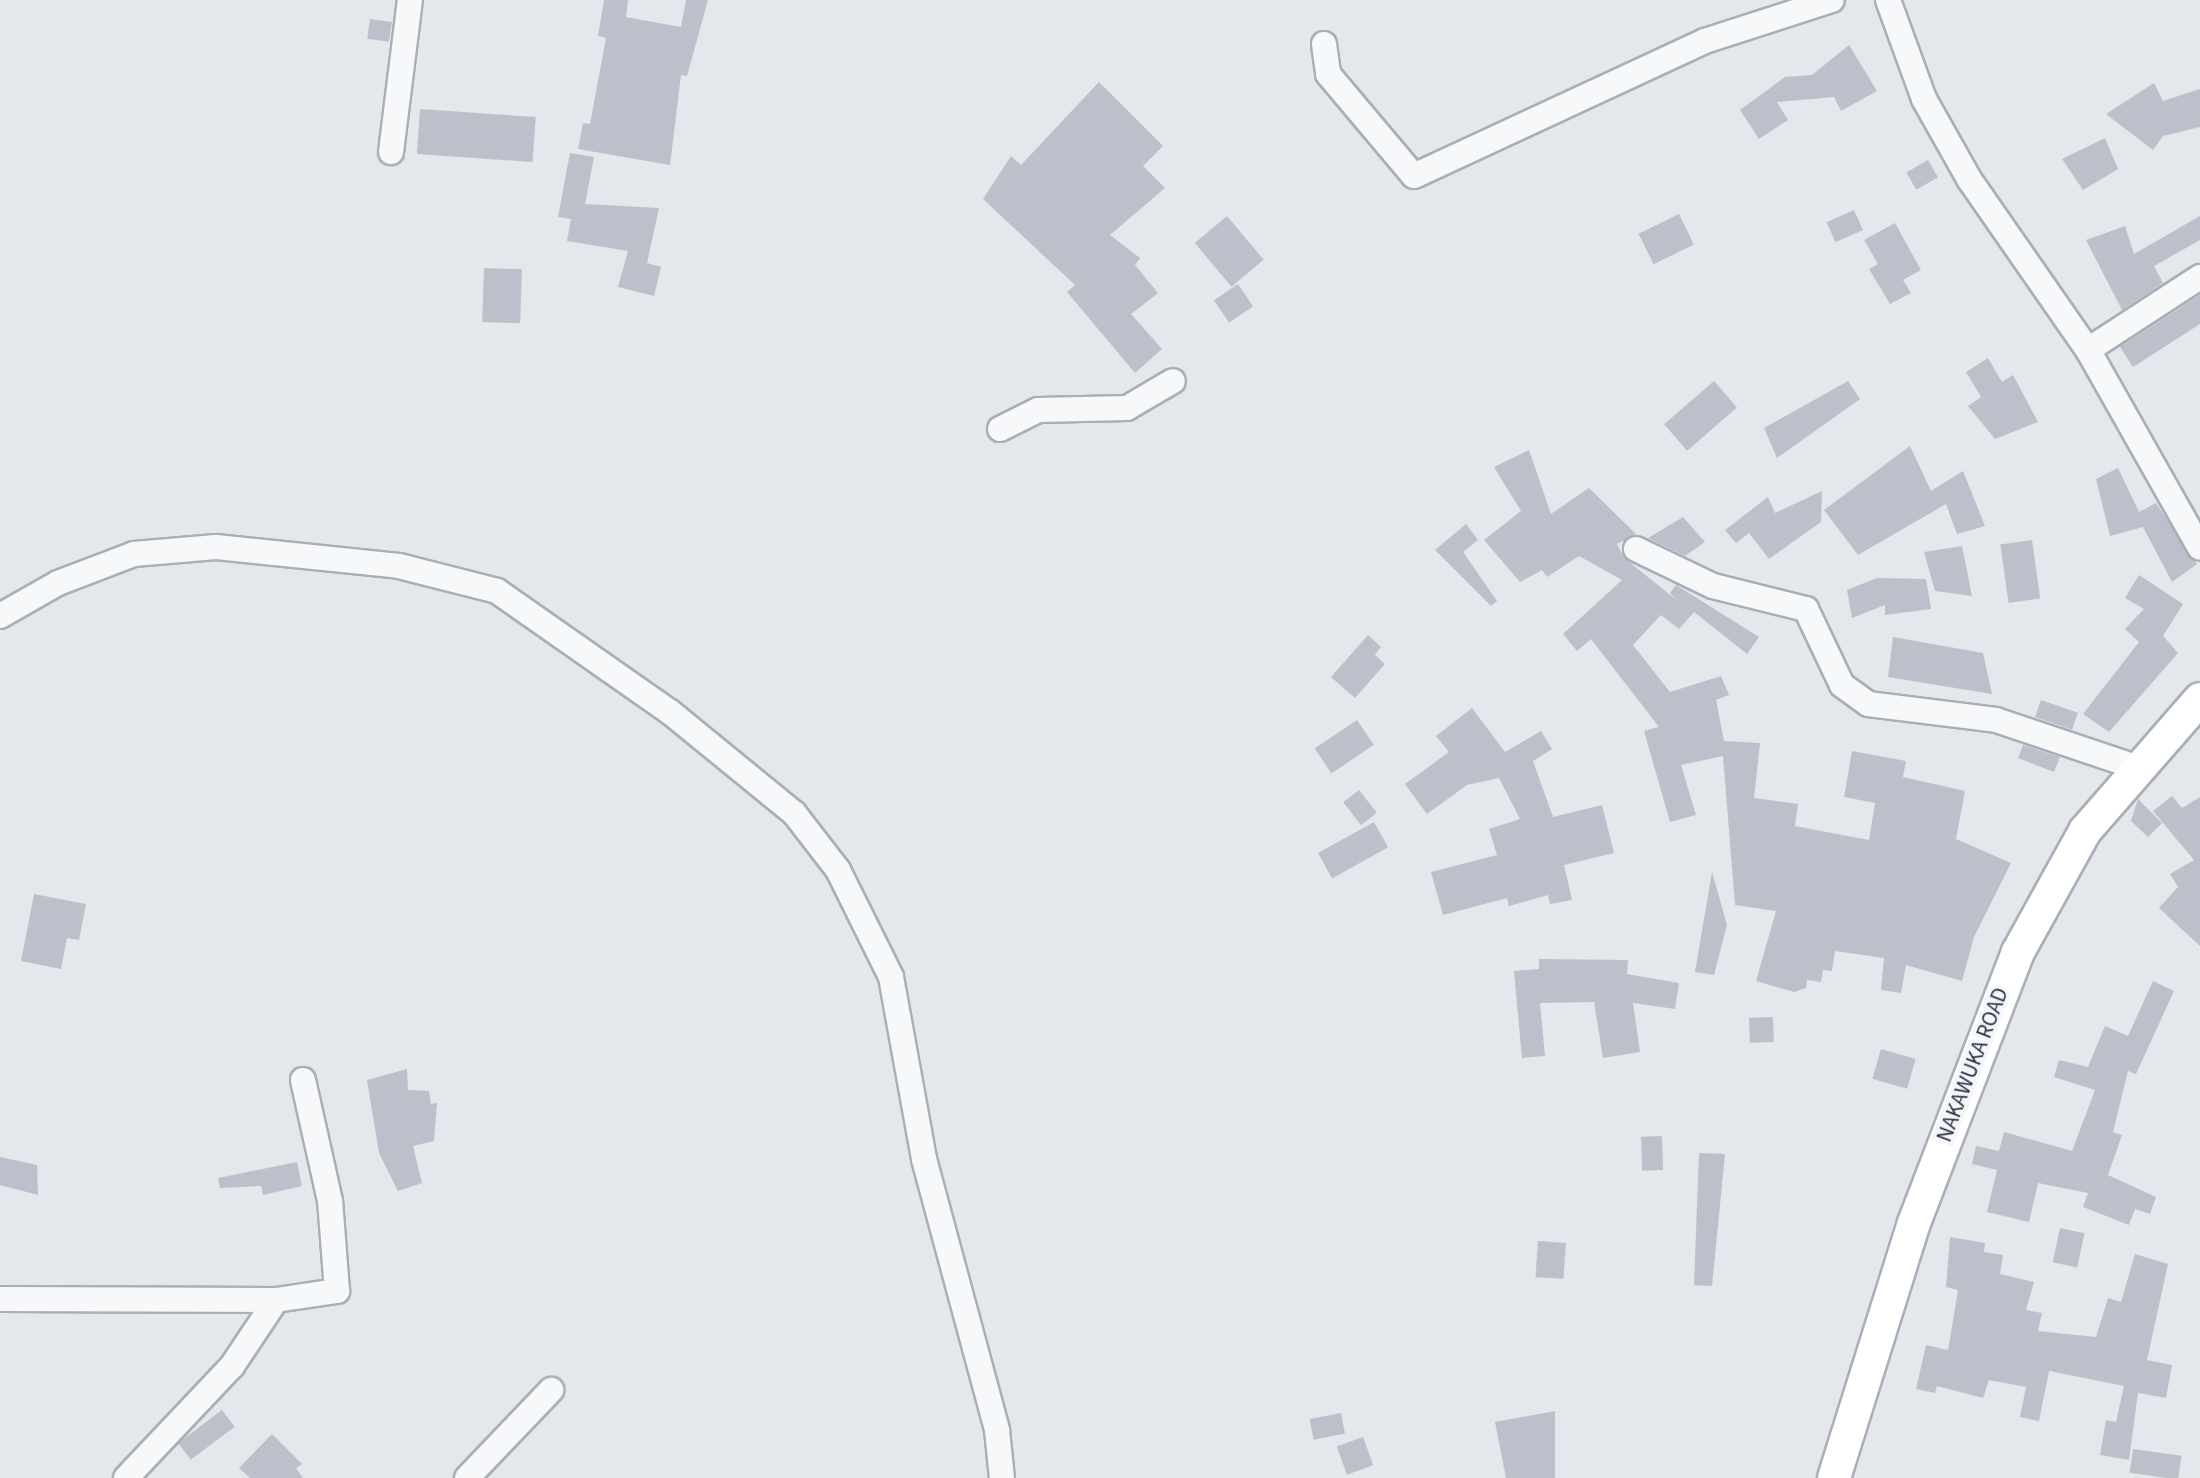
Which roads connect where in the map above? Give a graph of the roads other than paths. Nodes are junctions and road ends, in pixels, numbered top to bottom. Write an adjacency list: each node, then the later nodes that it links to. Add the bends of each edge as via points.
1 (410, 0): 5 (street)
2 (1832, 0): 4 (street, via 1705,41 1414,176 1328,74)
3 (1888, 0): 7 (street, via 1924,99 1969,179)
4 (1324, 44)
5 (391, 152)
6 (2200, 277): 7 (street)
7 (2088, 350): 10 (street)
8 (1173, 381): 9 (street, via 1127,408 1038,410)
9 (1000, 429)
10 (2200, 548)
11 (1636, 549): 14 (street, via 1713,586 1806,609 1842,685 1868,704 1996,720)
12 (0, 616): 21 (street, via 58,583 134,554 216,547 413,570 497,591 670,712 794,813 838,870 891,977 924,1159 997,1430)
13 (2200, 699): 14 (main road, NAKAWUKA ROAD)
14 (2136, 767): 22 (main road, NAKAWUKA ROAD, via 2053,881 1990,1014 1914,1223)
15 (303, 1080): 17 (street, via 330,1201 337,1291)
16 (0, 1299): 17 (street)
17 (276, 1300): 19 (street, via 232,1366)
18 (551, 1390): 20 (street)
19 (126, 1478)
20 (467, 1478)
21 (1002, 1478)
22 (1834, 1478)

